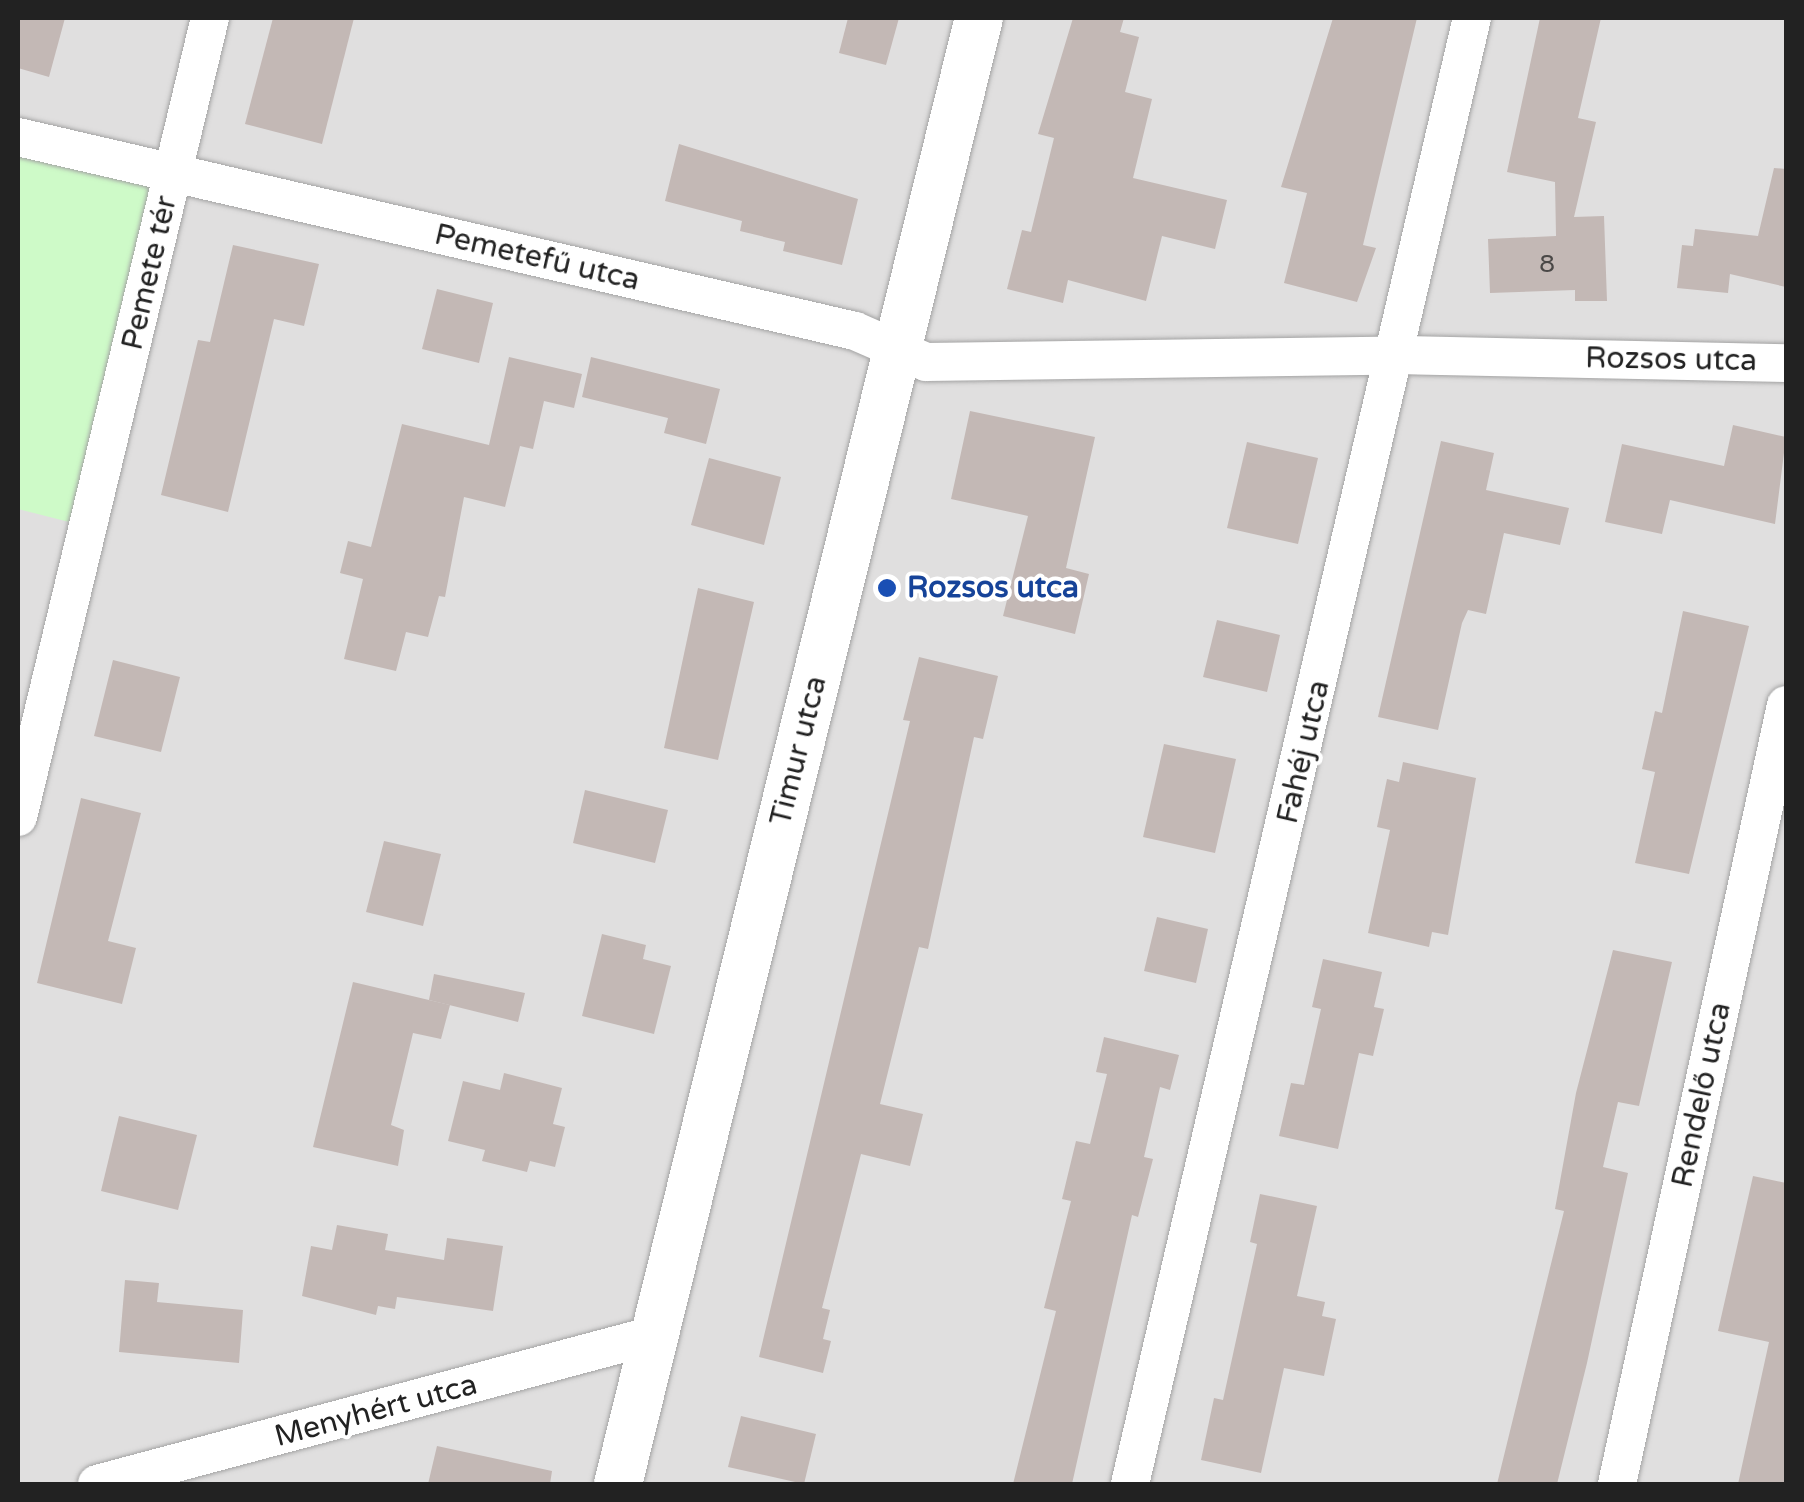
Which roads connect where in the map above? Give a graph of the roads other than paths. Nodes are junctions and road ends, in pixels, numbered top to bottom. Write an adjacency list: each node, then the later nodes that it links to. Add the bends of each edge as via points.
1 (210, 18): 5 (street)
2 (978, 18): 6 (street, Timur utca)
3 (1472, 18): 7 (street, Fahéj utca)
4 (18, 137): 5 (street, Pemete tér)
5 (173, 175): 6 (street, Pemetefű utca, via 855,332); 10 (street, Pemete tér)
6 (898, 350): 7 (street, Rozsos utca, via 926,362 1046,365); 11 (street, Timur utca)
7 (1398, 355): 8 (street, Rozsos utca); 14 (street, Fahéj utca)
8 (1786, 363)
9 (1786, 705): 15 (street, Rendelő utca)
10 (18, 817)
11 (654, 1336): 12 (street, Menyhért utca); 13 (street, Timur utca)
12 (98, 1484)
13 (618, 1484)
14 (1130, 1484)
15 (1617, 1484)

